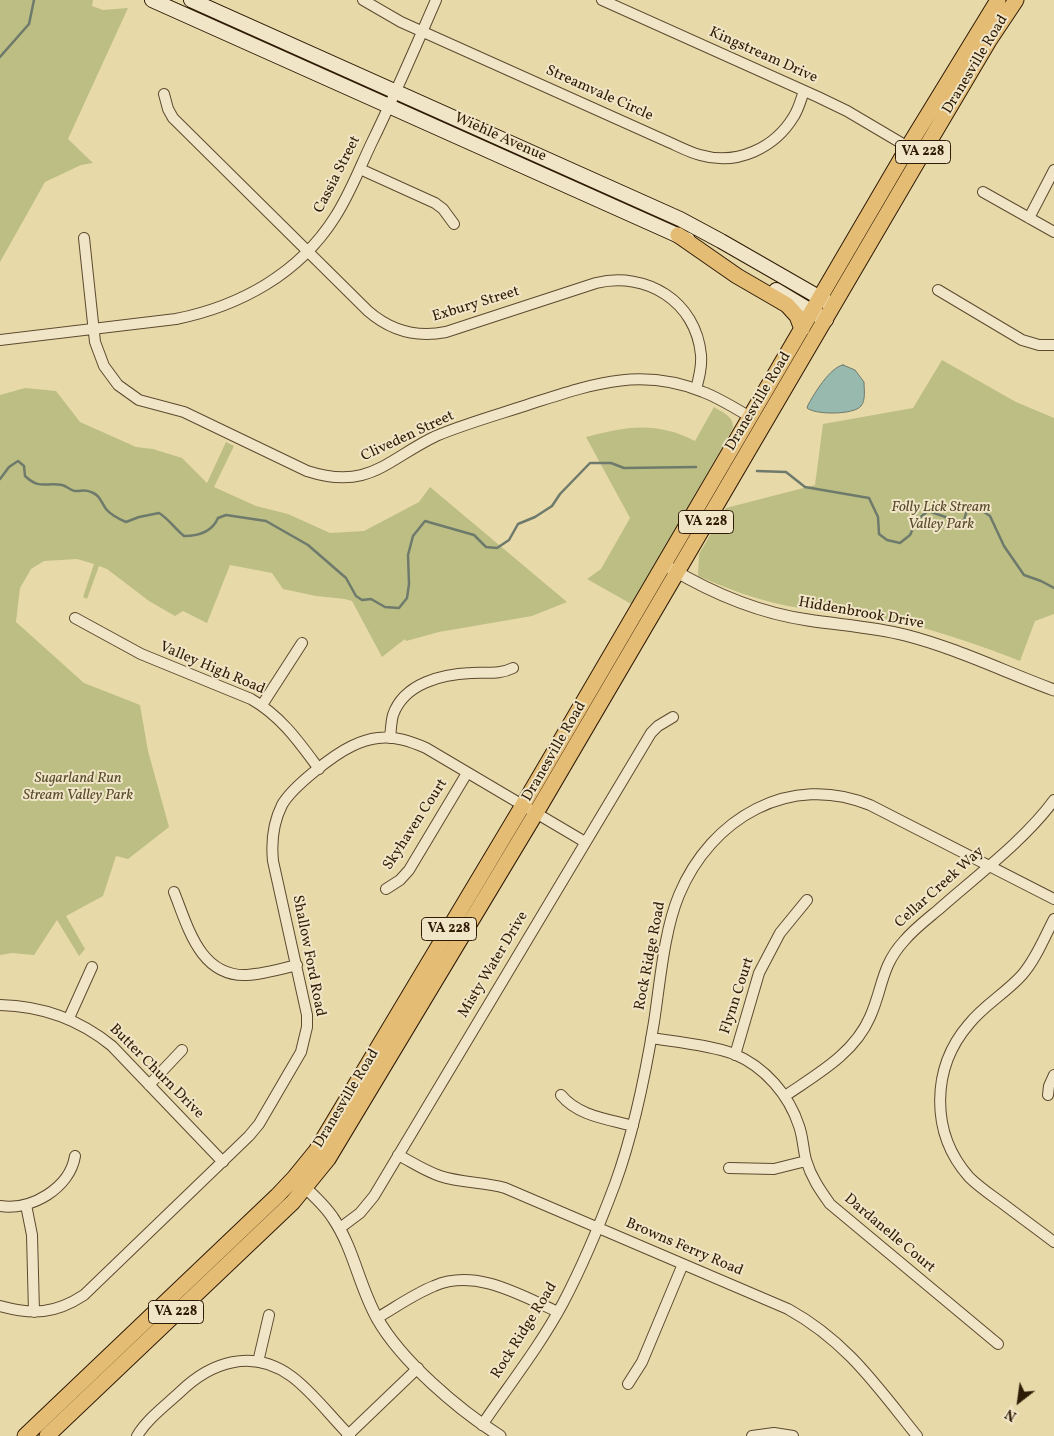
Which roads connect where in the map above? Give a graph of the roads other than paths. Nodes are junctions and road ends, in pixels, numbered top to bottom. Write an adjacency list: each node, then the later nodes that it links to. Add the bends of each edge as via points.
1 (152, 0): 13 (main road, Wiehle Avenue)
2 (191, 0): 11 (main road, Wiehle Avenue)
3 (362, 0): 9 (street, Streamvale Circle)
4 (436, 0): 9 (street, Cassia Street)
5 (602, 0): 8 (street, Kingstream Drive)
6 (998, 0): 14 (main road, Dranesville Road / VA 228)
7 (1016, 0): 25 (main road, Dranesville Road / VA 228)
8 (621, 4): 10 (street, Kingstream Drive)
9 (422, 31): 10 (street, Streamvale Circle, via 664,140 712,158 736,157 766,146 787,127); 11 (street, Cassia Street)
10 (804, 91): 14 (street, Kingstream Drive, via 847,111)
11 (396, 92): 13 (street, Cassia Street); 25 (main road, Wiehle Avenue, via 698,228)
12 (164, 94): 23 (street, Exbury Street, via 173,118)
13 (389, 106): 15 (street, Cassia Street); 21 (main road, Wiehle Avenue)
14 (908, 147): 25 (main road, Dranesville Road / VA 228)
15 (360, 169): 19 (street, via 435,203 444,209); 23 (street, Cassia Street, via 334,218)
16 (1054, 170): 18 (street)
17 (983, 192): 18 (street)
18 (1029, 218): 20 (street)
19 (454, 224)
20 (1054, 232)
21 (678, 235): 26 (main road, Wiehle Avenue); 28 (main road, via 737,276 787,305 797,316)
22 (84, 238): 27 (street, Cliveden Street)
23 (308, 252): 27 (street, Cassia Street, via 255,292 214,310 176,319); 31 (street, Exbury Street, via 376,318 398,330 422,335 446,332 605,281 628,280 651,286 674,301 694,327 701,356)
24 (938, 290): 30 (street, via 1022,340)
25 (827, 302): 26 (main road, Dranesville Road / VA 228)
26 (819, 316): 28 (main road, Dranesville Road / VA 228); 33 (main road, Dranesville Road / VA 228)
27 (93, 328): 29 (street, Cassia Street); 31 (street, Cliveden Street, via 104,366 128,393 150,404 184,412 307,471 332,477 372,472 437,436 604,382 658,380)
28 (802, 329): 32 (main road, Dranesville Road / VA 228)
29 (0, 340)
30 (1054, 345)
31 (696, 389): 32 (street, Cliveden Street)
32 (750, 417): 33 (main road, Dranesville Road / VA 228)
33 (670, 569): 37 (street, Hiddenbrook Drive, via 750,606 806,620 903,634); 44 (main road, Dranesville Road / VA 228)
34 (75, 618): 38 (street, Valley High Road, via 141,654)
35 (302, 643): 38 (street)
36 (513, 668): 40 (street, via 496,674 447,675 421,685 397,708)
37 (1054, 690)
38 (262, 705): 41 (street, Valley High Road, via 289,728)
39 (673, 717): 45 (street, Misty Water Drive, via 651,733)
40 (390, 738): 41 (street, Shallow Ford Road, via 352,745); 42 (street, Shallow Ford Road, via 426,748)
41 (319, 769): 52 (street, Shallow Ford Road, via 283,804 272,839 273,861)
42 (467, 773): 44 (street, Shallow Ford Road); 47 (street, Skyhaven Court, via 409,870)
43 (1054, 800): 46 (street, Cellar Creek Way, via 1029,829)
44 (529, 809): 45 (street, Shallow Ford Road); 70 (main road, Dranesville Road / VA 228, via 324,1138)
45 (585, 842): 65 (street, Misty Water Drive)
46 (988, 866): 49 (street, Rock Ridge Road); 56 (street, Rock Ridge Road, via 870,805 848,798 797,795 758,808 731,825 713,842 696,863 680,895 669,928); 63 (street, Cellar Creek Way, via 902,942 886,967 871,1016 850,1048)
47 (386, 889)
48 (174, 892): 52 (street, via 196,945 220,969 245,975)
49 (1054, 899)
50 (807, 900): 58 (street, Flynn Court, via 780,933 763,964)
51 (1054, 919): 75 (street, via 1023,974 975,1017 959,1036 942,1076 940,1104 947,1140 962,1168 982,1188)
52 (297, 965): 68 (street, Shallow Ford Road, via 308,1015 301,1052 258,1124)
53 (92, 966): 55 (street)
54 (0, 1005): 55 (street, Butter Churn Drive, via 38,1008)
55 (69, 1018): 60 (street, Butter Churn Drive, via 106,1041)
56 (651, 1038): 58 (street, Dardanelle Court); 64 (street, Rock Ridge Road)
57 (182, 1050): 60 (street)
58 (735, 1055): 63 (street, Dardanelle Court, via 761,1070)
59 (1054, 1075): 62 (street)
60 (149, 1084): 68 (street, Butter Churn Drive)
61 (561, 1095): 64 (street, via 584,1112)
62 (1048, 1095)
63 (785, 1096): 67 (street, Dardanelle Court, via 799,1125)
64 (633, 1126): 73 (street, Rock Ridge Road)
65 (398, 1155): 73 (street, Browns Ferry Road, via 440,1176 505,1188); 74 (street, Misty Water Drive, via 369,1203)
66 (75, 1156): 71 (street, via 65,1178 49,1193)
67 (806, 1161): 69 (street, via 774,1169); 82 (street, Dardanelle Court, via 830,1204)
68 (223, 1162): 78 (street, Shallow Ford Road, via 84,1294 60,1308)
69 (729, 1168)
70 (300, 1183): 74 (street); 88 (main road, Dranesville Road / VA 228); 89 (main road, Dranesville Road / VA 228)
71 (26, 1205): 72 (street); 78 (street, via 32,1235)
72 (0, 1206)
73 (597, 1227): 76 (street, Browns Ferry Road); 79 (street, Rock Ridge Road)
74 (340, 1228): 81 (street)
75 (1054, 1242)
76 (684, 1264): 85 (street, via 642,1362); 94 (street, Browns Ferry Road, via 788,1309 822,1330 852,1357)
77 (0, 1306): 78 (street, Shallow Ford Road)
78 (34, 1312)
79 (558, 1312): 81 (street, via 492,1284 454,1280 435,1285); 86 (street, Rock Ridge Road)
80 (269, 1314): 83 (street)
81 (377, 1318): 84 (street)
82 (998, 1344)
83 (258, 1362): 87 (street, via 290,1375); 90 (street, via 233,1362 197,1376)
84 (418, 1368): 86 (street); 87 (street)
85 (628, 1384)
86 (482, 1425): 91 (street)
87 (348, 1435)
88 (26, 1436)
89 (46, 1436)
90 (137, 1436)
91 (500, 1436)
92 (752, 1436): 93 (street, via 774,1433)
93 (793, 1436)
94 (917, 1436)

